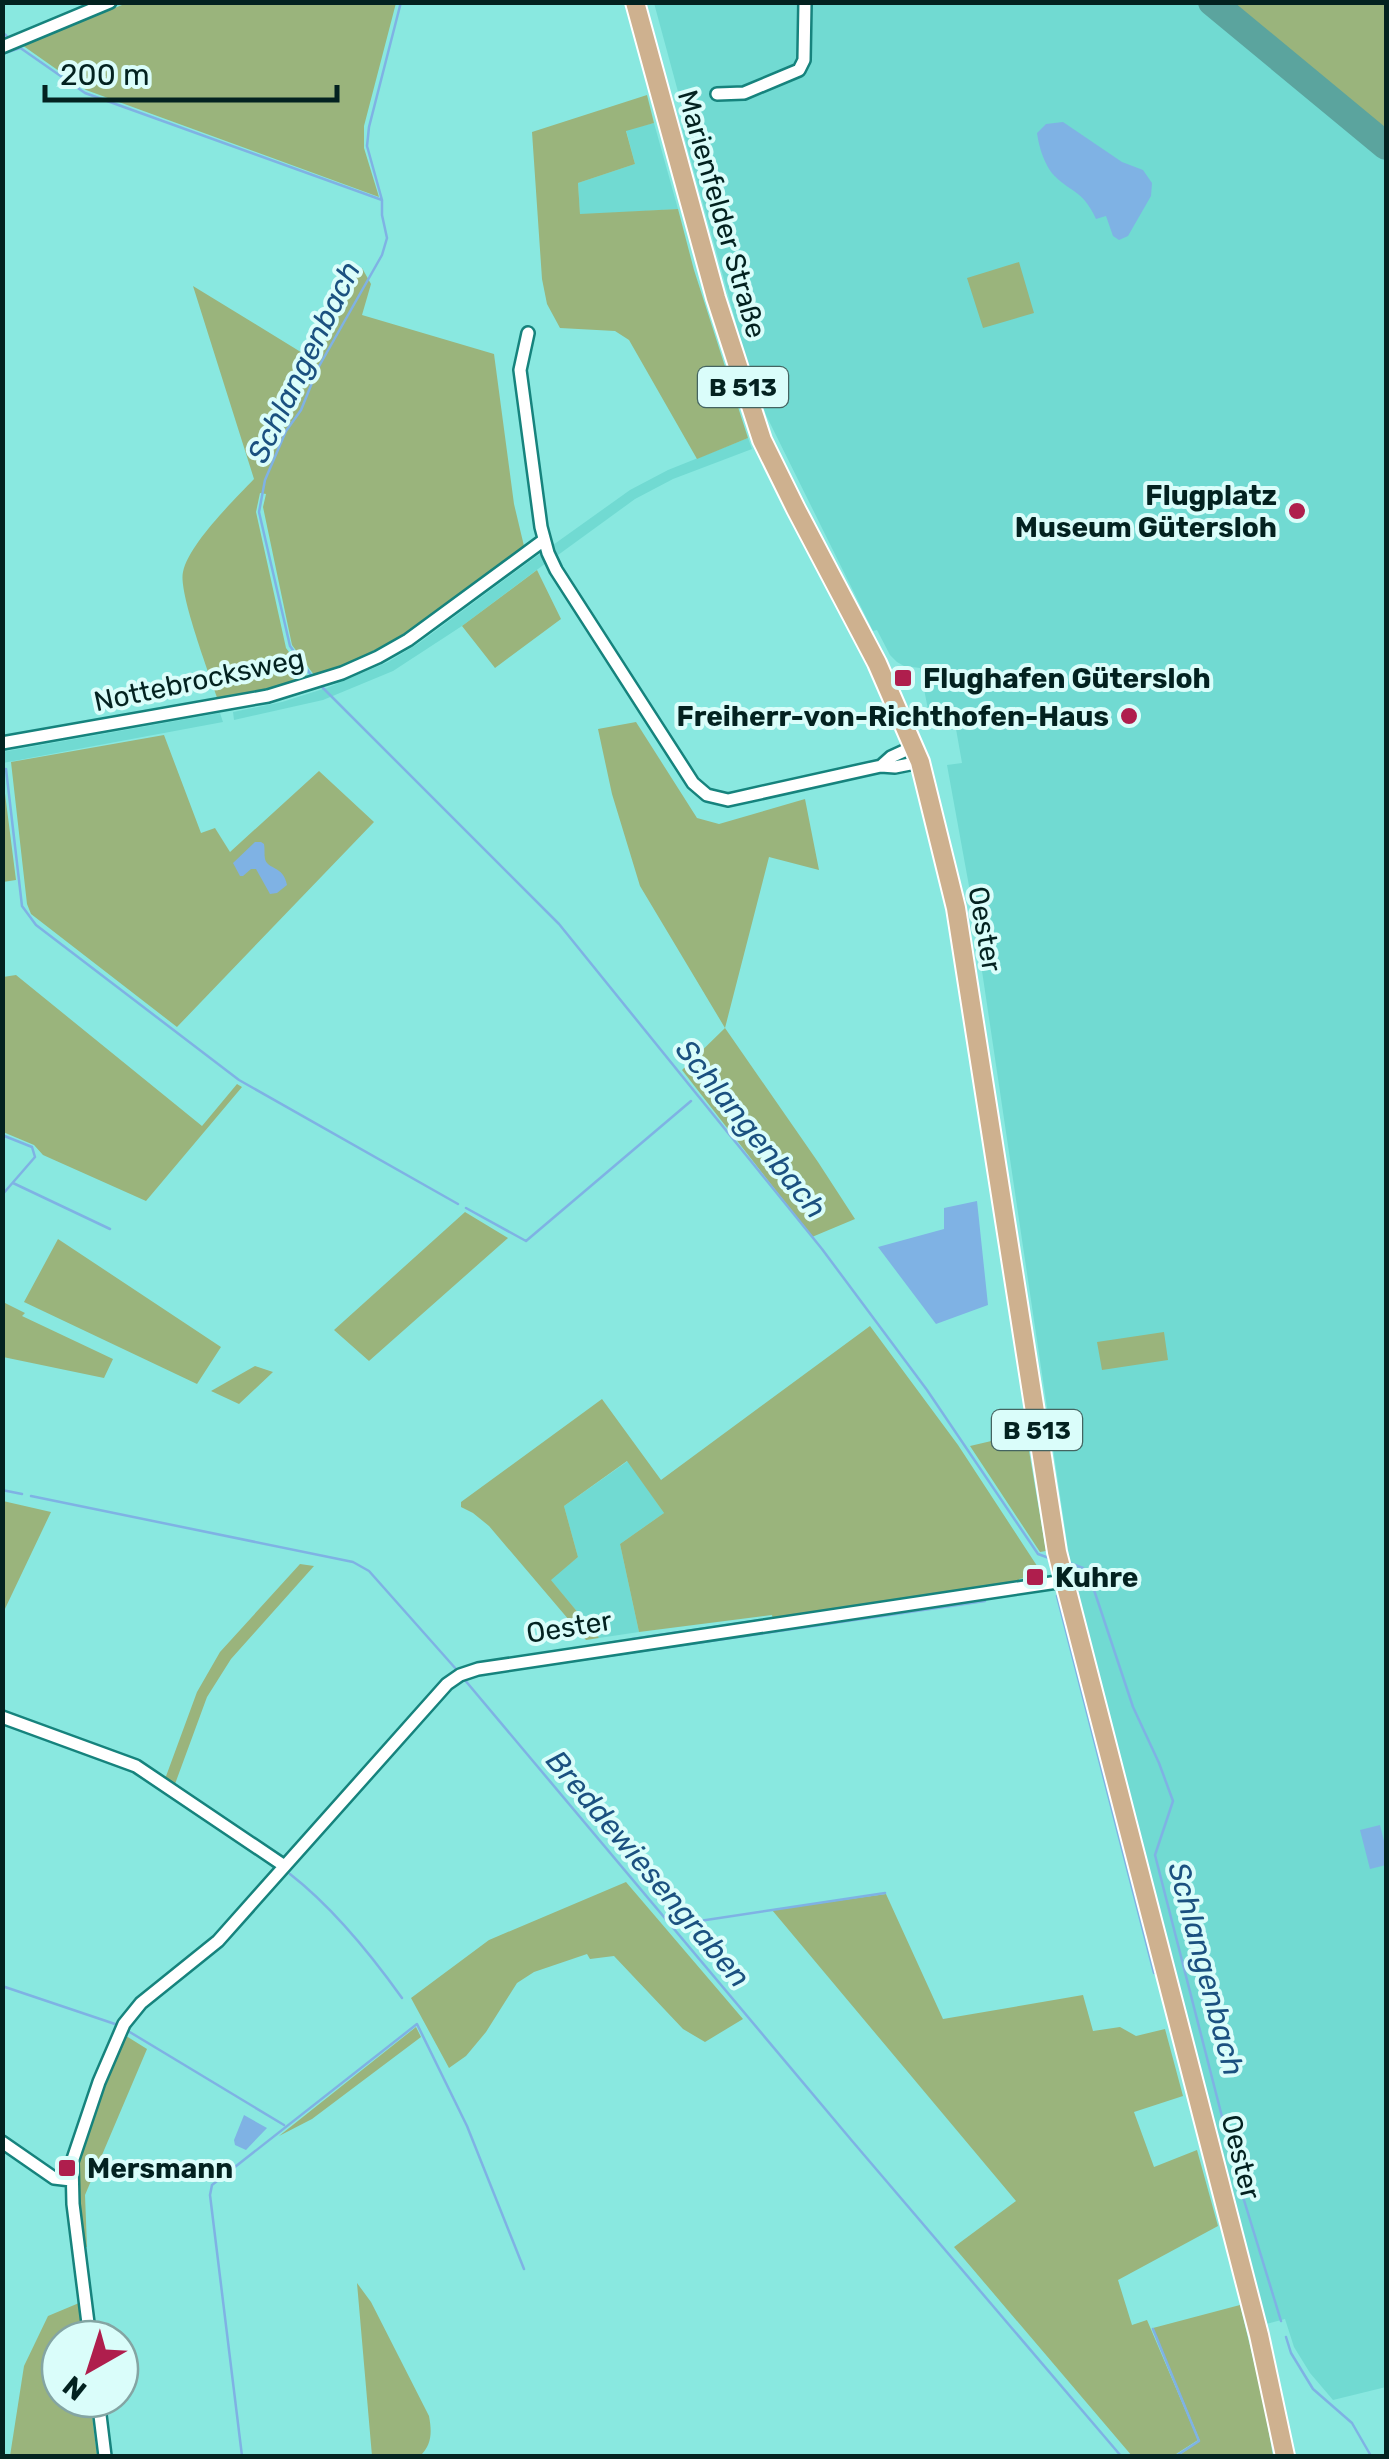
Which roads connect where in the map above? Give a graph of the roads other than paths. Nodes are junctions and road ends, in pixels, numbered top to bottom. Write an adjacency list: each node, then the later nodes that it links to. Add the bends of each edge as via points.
1 (110, 2): 4 (street)
2 (635, 2): 9 (main road, Marienfelder Straße / B 513, via 762,440)
3 (804, 2): 5 (street, via 799,70 744,93)
4 (2, 47)
5 (716, 94)
6 (528, 333): 7 (street, via 520,370)
7 (544, 540): 8 (street, Nottebrocksweg, via 408,640 309,685); 9 (street, via 556,570 707,795 746,798)
8 (2, 743)
9 (917, 754): 10 (main road, Oester / B 513, via 956,908)
10 (1061, 1567): 12 (street, Oester, via 460,1675); 18 (main road, Oester / B 513)
11 (2, 1716): 12 (street, via 136,1766)
12 (283, 1865): 14 (street, Oester, via 218,1940 124,2024 84,2121)
13 (2, 2142): 14 (street, via 54,2178)
14 (71, 2180): 15 (street, Oester)
15 (88, 2319)
16 (100, 2419): 17 (street)
17 (105, 2456)
18 (1285, 2456)

